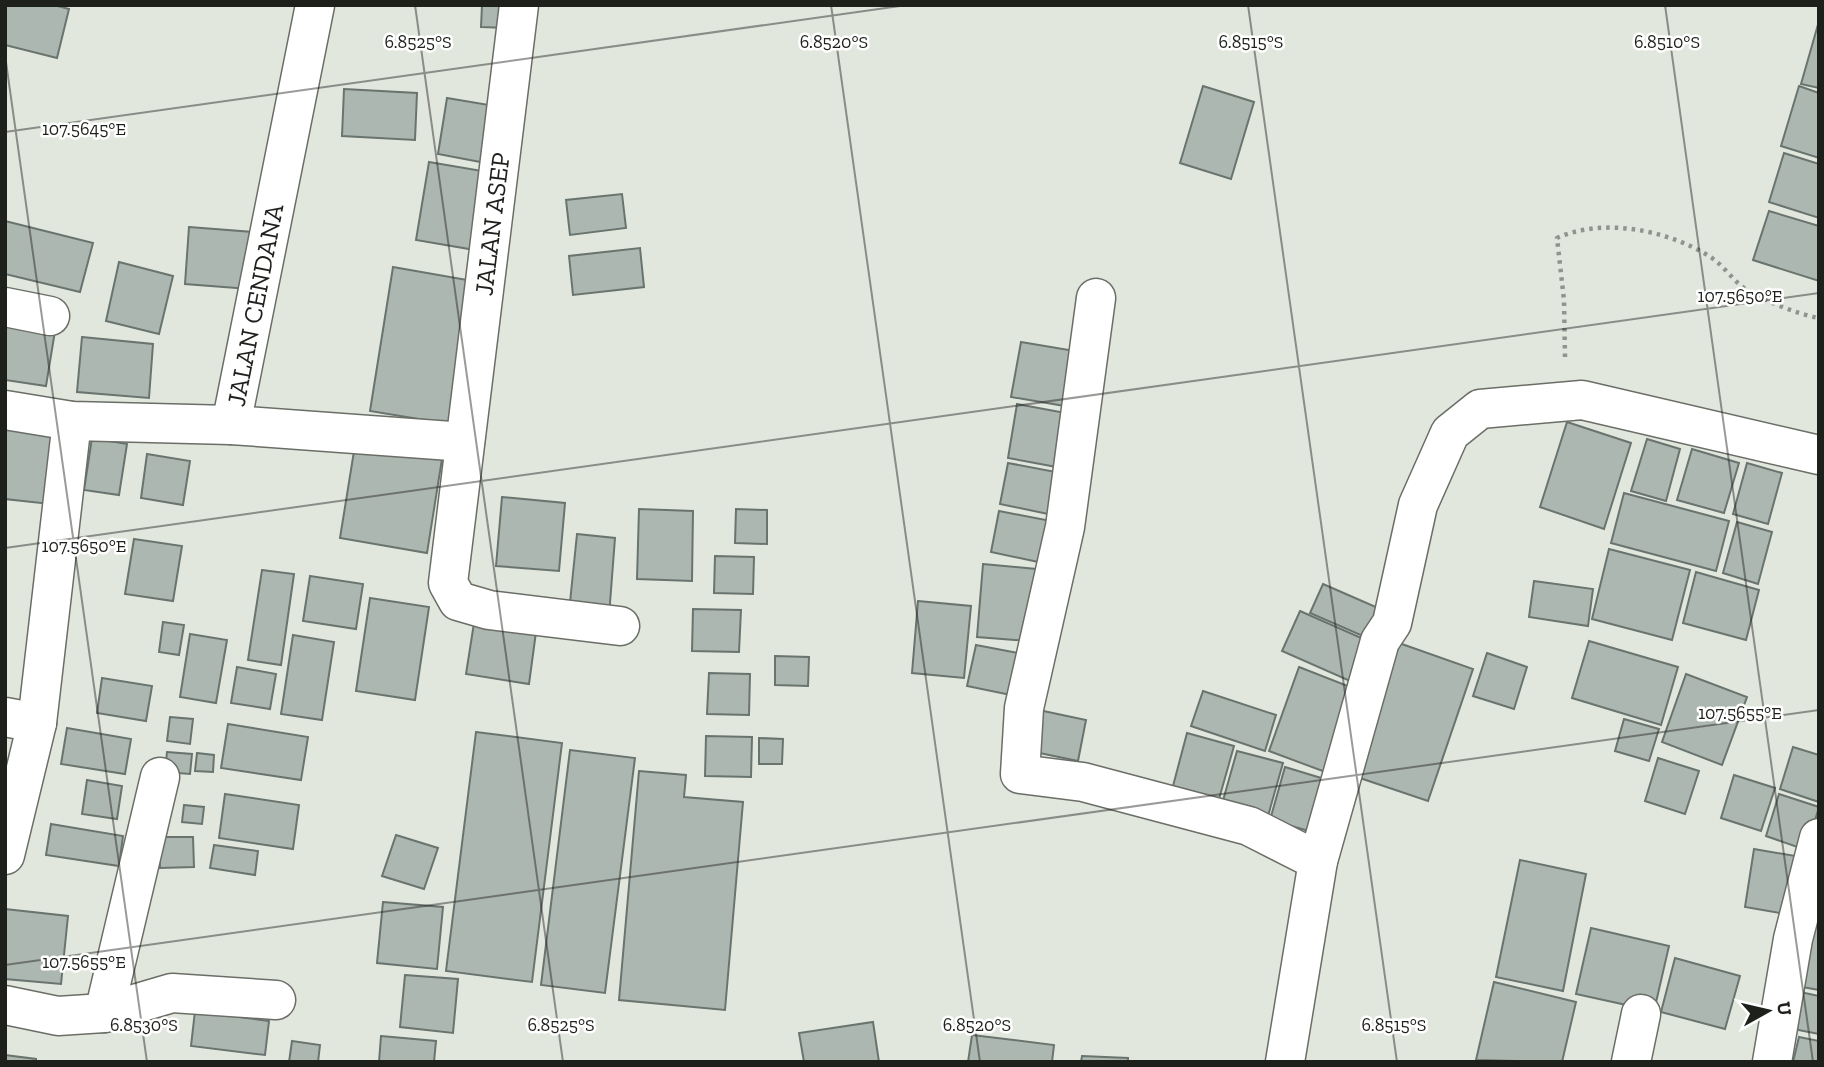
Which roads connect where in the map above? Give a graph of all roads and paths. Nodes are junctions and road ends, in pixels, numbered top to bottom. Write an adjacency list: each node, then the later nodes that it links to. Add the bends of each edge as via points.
1 (315, 5): 10 (street, JALAN CENDANA)
2 (519, 5): 11 (street, JALAN ASEP)
3 (1096, 298): 18 (street, via 1065,527 1024,708 1020,774 1083,782 1249,826)
4 (5, 307): 5 (street)
5 (50, 316)
6 (1819, 318): 7 (path, via 1747,290 1713,258 1675,240 1623,228 1578,228 1557,238 1565,354)
7 (1555, 402): 12 (street, via 1582,400); 18 (street, via 1480,409 1450,433 1418,505 1392,623 1380,641)
8 (5, 410): 9 (street, JALAN CENDANA)
9 (72, 421): 10 (street, JALAN CENDANA); 14 (street)
10 (231, 425): 11 (street)
11 (465, 442): 13 (street, JALAN ASEP, via 448,583 458,600 489,610)
12 (1819, 455)
13 (620, 626)
14 (21, 720): 17 (street)
15 (160, 777): 21 (street)
16 (1819, 838): 25 (street, via 1793,939)
17 (5, 855)
18 (1318, 861): 23 (street)
19 (276, 1000): 21 (street, via 172,993)
20 (5, 1005): 21 (street, via 58,1016)
21 (104, 1013)
22 (1641, 1014): 24 (street)
23 (1285, 1062)
24 (1632, 1062)
25 (1772, 1062)

